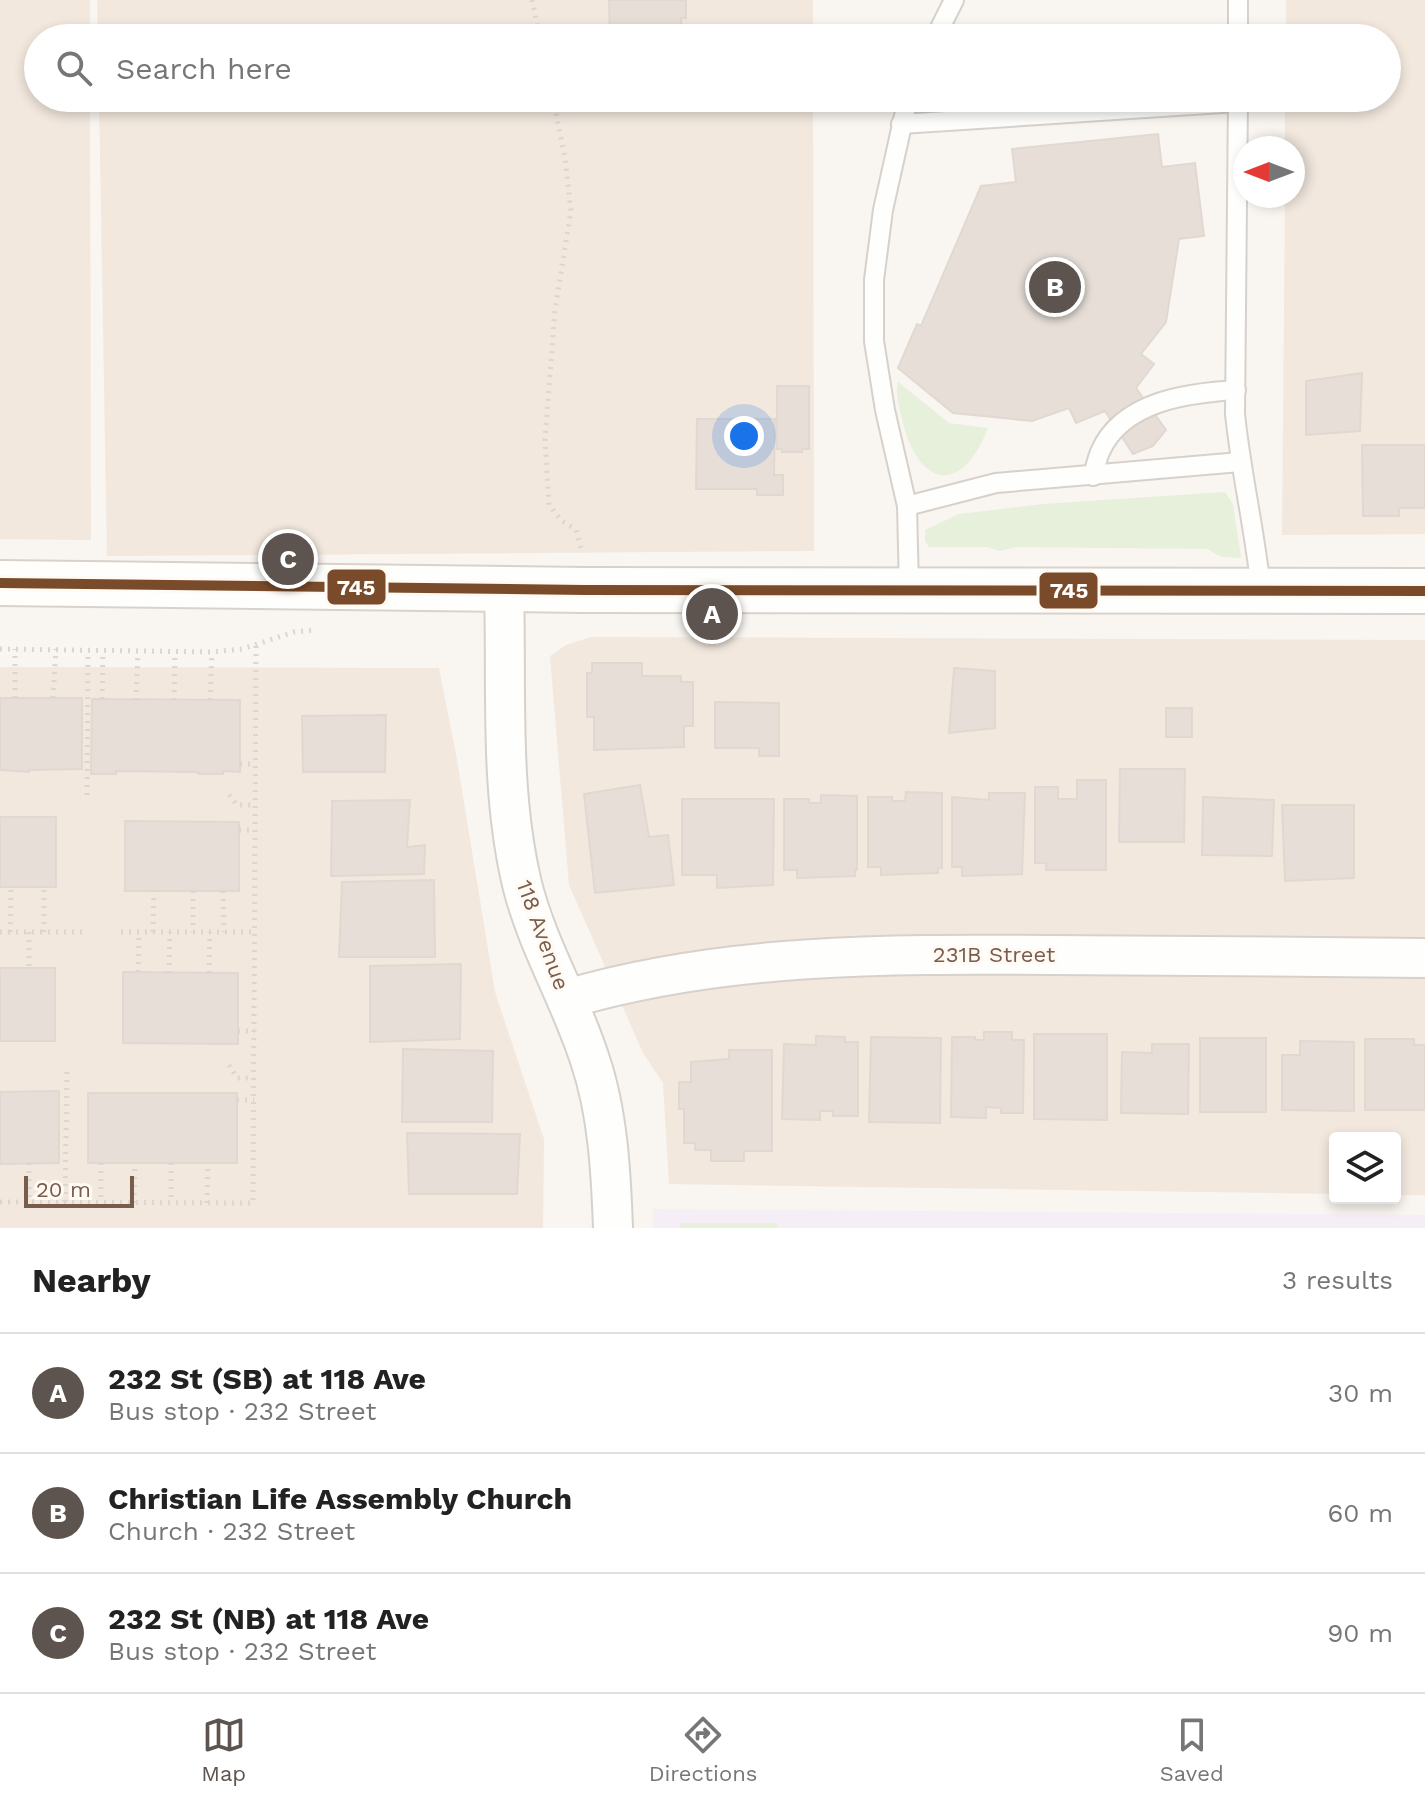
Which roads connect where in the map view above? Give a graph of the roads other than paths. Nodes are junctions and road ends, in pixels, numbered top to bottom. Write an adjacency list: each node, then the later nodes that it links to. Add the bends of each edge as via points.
1 (954, 0): 3 (lane)
2 (1238, 0): 4 (lane)
3 (942, 24)
4 (1238, 24)
5 (904, 112): 8 (lane)
6 (1070, 112): 8 (lane)
7 (1238, 112): 9 (lane)
8 (901, 124): 12 (lane, via 874,280 874,341)
9 (1236, 390): 10 (lane); 11 (lane, via 1153,404 1116,428 1100,450)
10 (1240, 462): 11 (lane); 16 (lane)
11 (1093, 476): 12 (lane, via 996,483)
12 (907, 506): 15 (lane)
13 (0, 583): 14 (main road)
14 (504, 588): 15 (main road); 19 (street, 118 Avenue, via 505,750 515,847 537,931)
15 (909, 588): 16 (main road)
16 (1261, 590): 17 (main road)
17 (1425, 591)
18 (1425, 958): 19 (street, 231B Street, via 898,954 666,975)
19 (567, 999): 20 (street, 118 Avenue, via 600,1103)
20 (613, 1228)

